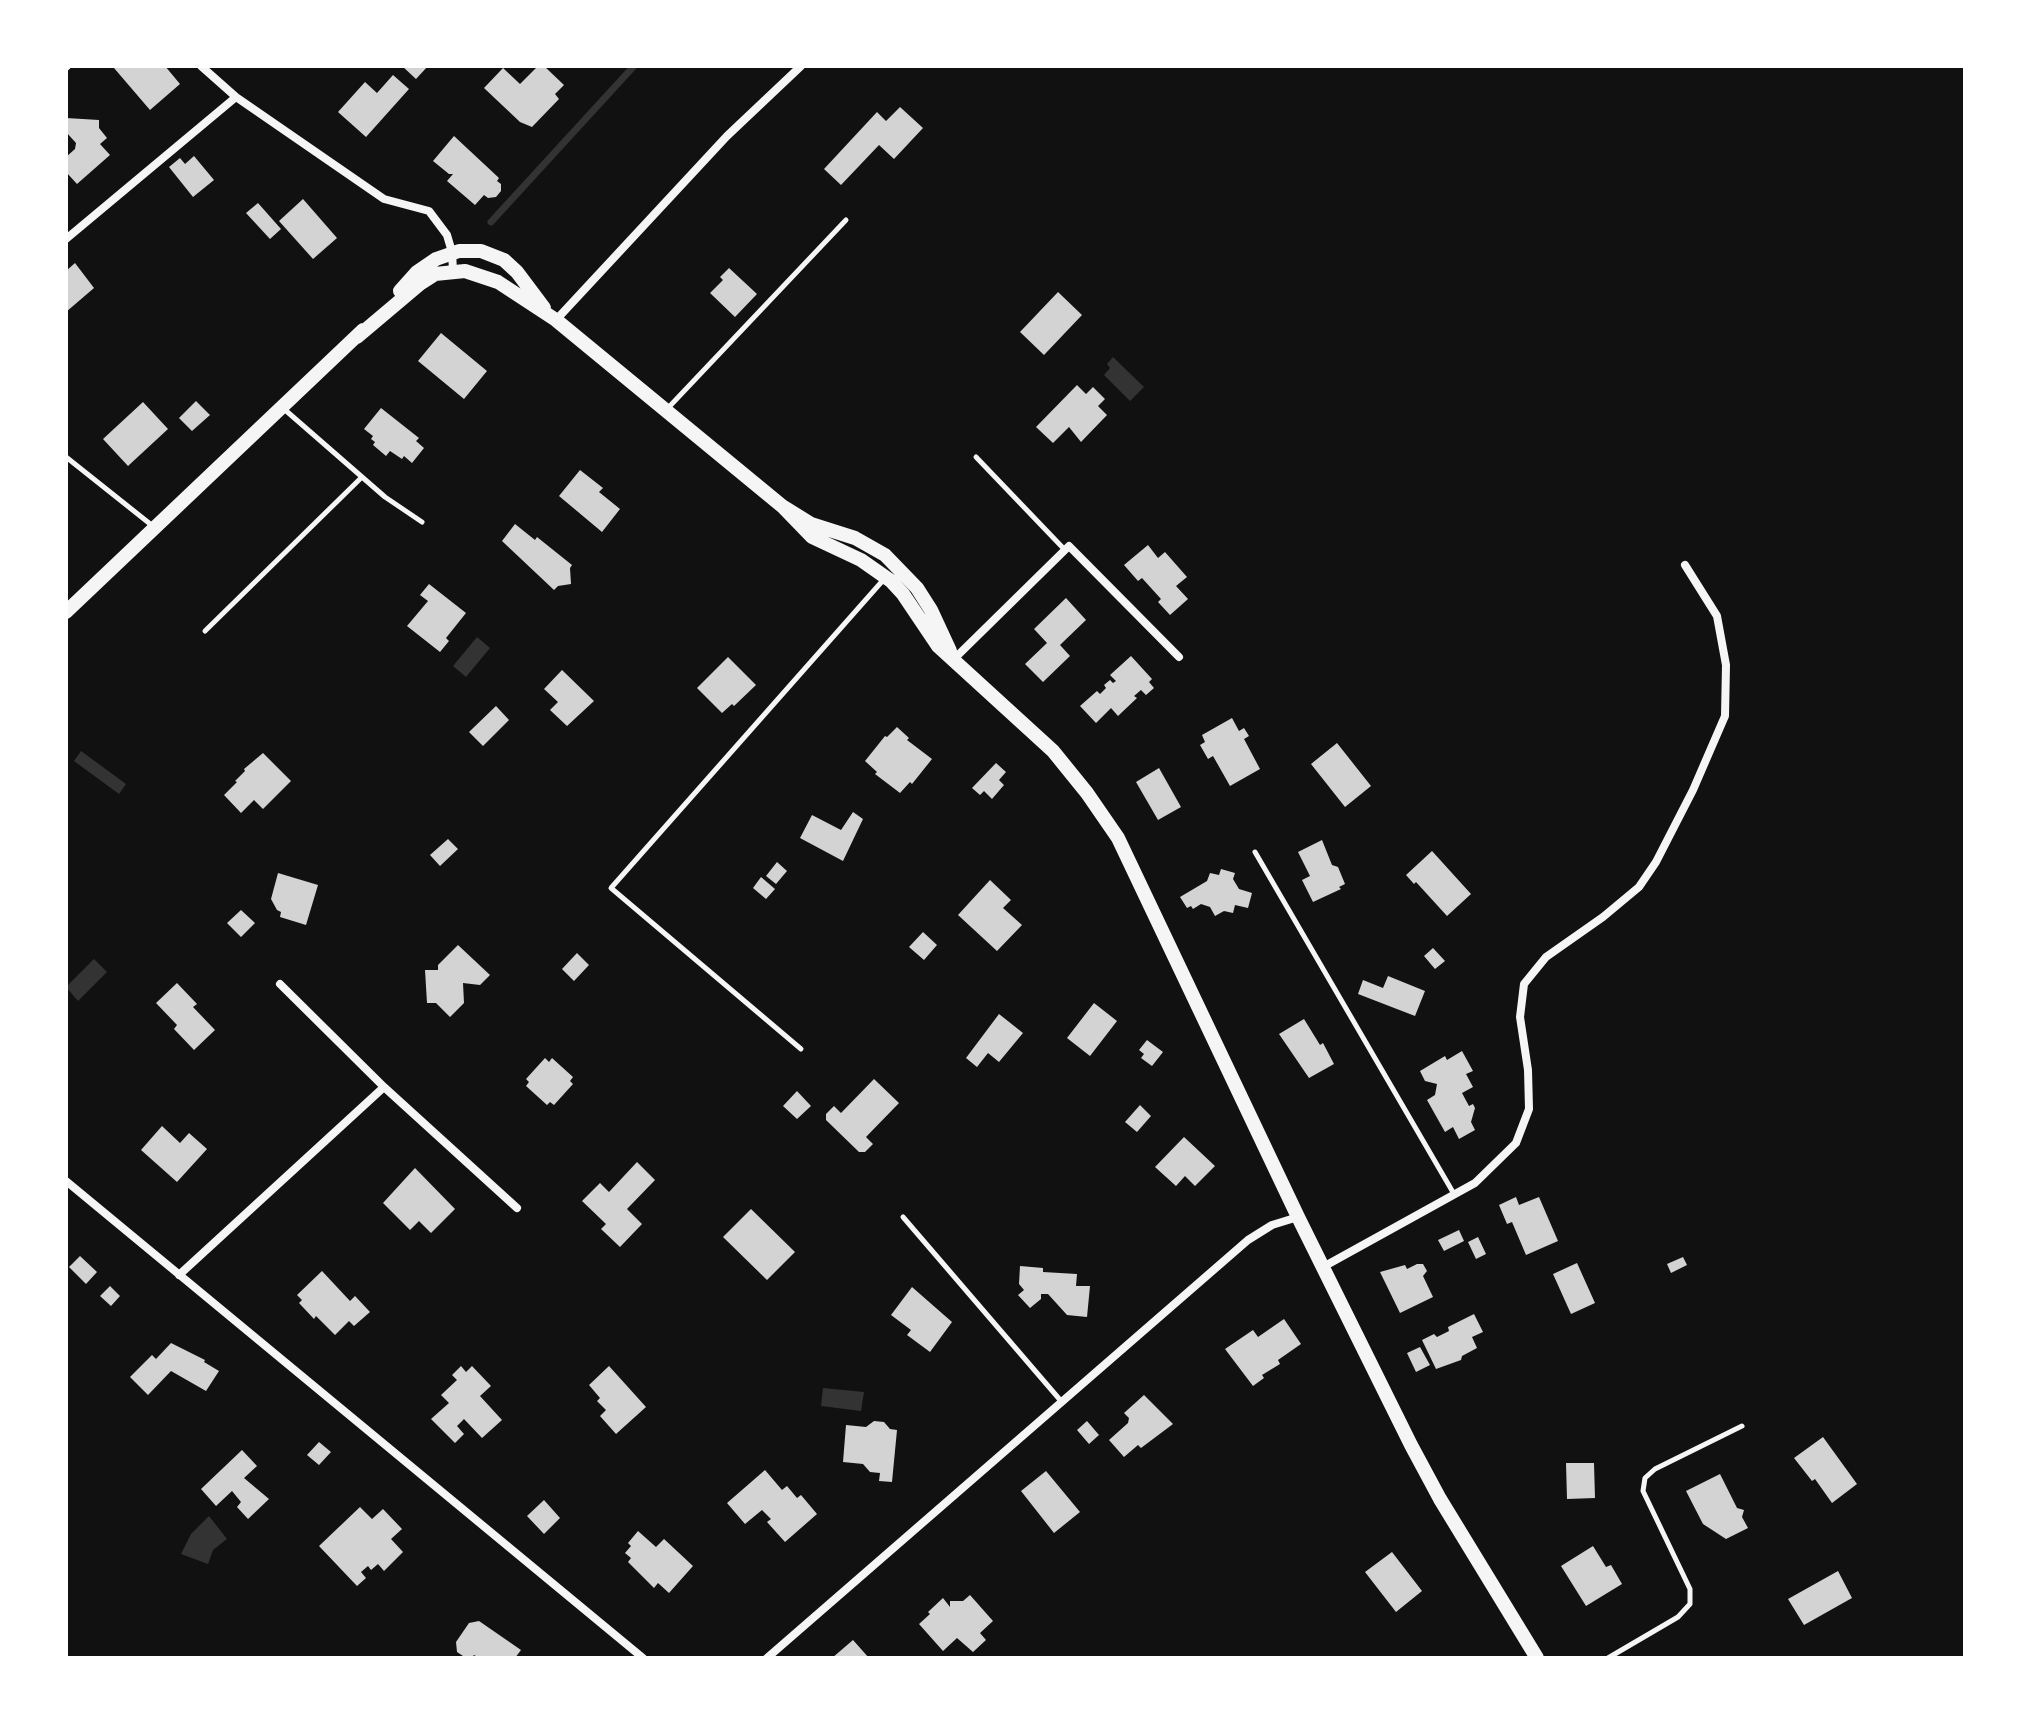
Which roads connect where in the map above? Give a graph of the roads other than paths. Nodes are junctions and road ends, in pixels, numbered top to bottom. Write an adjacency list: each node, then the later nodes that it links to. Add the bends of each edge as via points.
1 (201, 66): 3 (street)
2 (801, 66): 8 (street, via 727,136)
3 (236, 97): 5 (street); 6 (street, via 384,199 429,211)
4 (846, 220): 11 (lane)
5 (66, 239)
6 (452, 252): 7 (street); 8 (street, via 481,251 504,260); 9 (street, via 417,272)
7 (453, 271): 8 (street, via 498,282); 9 (street, via 428,278)
8 (556, 320): 11 (street)
9 (357, 337): 10 (street)
10 (282, 408): 14 (lane); 16 (street)
11 (666, 410): 19 (street, via 812,537)
12 (66, 457): 16 (lane)
13 (976, 457): 17 (lane)
14 (362, 477): 15 (lane); 21 (lane)
15 (422, 522)
16 (155, 528): 20 (street)
17 (1065, 550): 22 (street, via 1069,546); 23 (street)
18 (1685, 565): 29 (street, via 1717,616 1726,665 1725,716 1693,790 1639,887 1546,957 1524,984 1520,1017 1529,1109 1516,1143 1475,1183)
19 (891, 572): 23 (street, via 933,640); 26 (lane, via 611,888)
20 (66, 612)
21 (205, 631)
22 (1179, 657)
23 (954, 659): 32 (street, via 1053,751 1118,838)
24 (1255, 852): 29 (lane)
25 (280, 984): 27 (street)
26 (801, 1049)
27 (384, 1087): 30 (street); 34 (street)
28 (66, 1181): 34 (street)
29 (1454, 1194): 33 (street)
30 (517, 1208)
31 (903, 1217): 35 (lane)
32 (1298, 1217): 33 (street); 35 (street, via 1248,1240)
33 (1323, 1267): 39 (street, via 1440,1499)
34 (179, 1275): 37 (street)
35 (1062, 1402): 38 (street)
36 (1742, 1426): 40 (lane, via 1645,1478 1643,1491 1690,1589 1690,1604 1678,1617)
37 (643, 1658)
38 (767, 1658)
39 (1537, 1658)
40 (1608, 1658)

